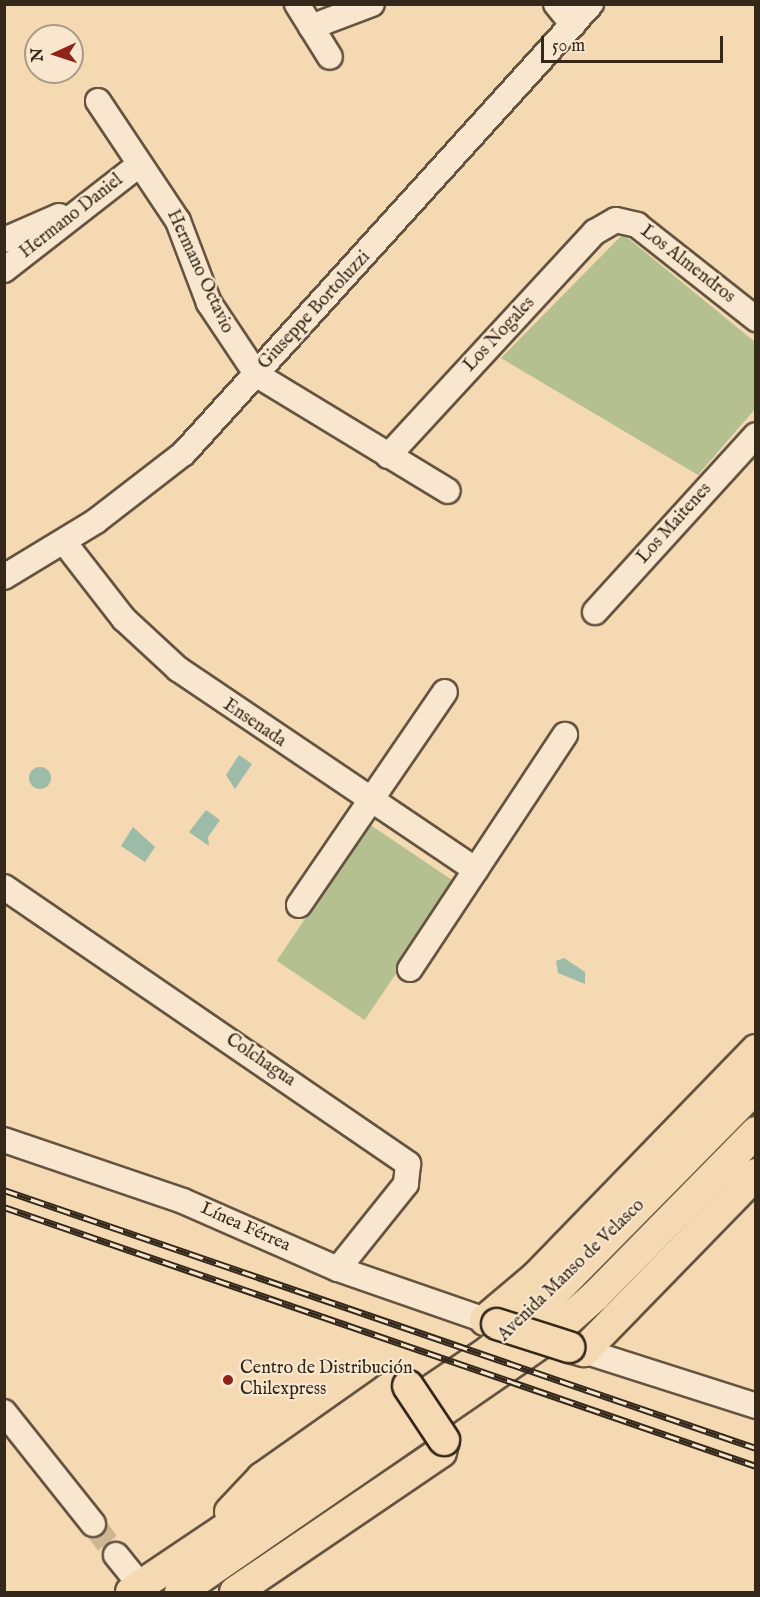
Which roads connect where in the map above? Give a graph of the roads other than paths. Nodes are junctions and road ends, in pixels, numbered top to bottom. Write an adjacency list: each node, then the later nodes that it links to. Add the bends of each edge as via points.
1 (297, 4): 6 (street)
2 (372, 4): 6 (street)
3 (556, 4): 5 (street)
4 (591, 4): 5 (street, Giuseppe Bortoluzzi)
5 (573, 25): 15 (street, Giuseppe Bortoluzzi)
6 (311, 27): 7 (street)
7 (330, 57)
8 (98, 101): 9 (street, Hermano Octavio)
9 (140, 164): 10 (street, Hermano Daniel); 15 (street, Hermano Octavio, via 178,221 224,331)
10 (84, 208): 12 (street); 13 (street, Hermano Daniel)
11 (616, 220): 14 (street, Los Almendros, via 637,225); 17 (street, Los Nogales, via 595,232)
12 (4, 240)
13 (4, 270)
14 (756, 320)
15 (257, 375): 17 (street, Hermano Octavio); 19 (street, Giuseppe Bortoluzzi, via 184,453)
16 (756, 435): 21 (street, Los Maitenes)
17 (388, 456): 18 (street, Hermano Octavio)
18 (448, 491)
19 (64, 542): 20 (street, Giuseppe Bortoluzzi); 24 (street, Ensenada, via 124,619 178,669)
20 (4, 577)
21 (596, 612)
22 (445, 692): 24 (street)
23 (565, 735): 25 (street)
24 (371, 801): 25 (street, Ensenada); 27 (street)
25 (476, 870): 28 (street)
26 (4, 887): 34 (street, Colchagua, via 403,1158 410,1170 406,1184)
27 (299, 905)
28 (410, 969)
29 (756, 1050): 35 (main road)
30 (756, 1088): 40 (main road, Avenida Manso de Velasco, via 533,1314 489,1351)
31 (756, 1132): 43 (main road, Avenida Manso de Velasco, via 596,1296 545,1340)
32 (4, 1140): 34 (street, Línea Férrea, via 183,1201)
33 (756, 1174): 36 (main road)
34 (338, 1269): 35 (street, Línea Férrea)
35 (491, 1322): 36 (main road, bridge)
36 (577, 1349): 37 (street)
37 (756, 1406)
38 (4, 1412): 39 (street)
39 (93, 1524)
40 (215, 1534): 42 (main road, Avenida Manso de Velasco); 44 (main road, bridge, via 262,1478 388,1389 408,1386 444,1440 441,1452)
41 (116, 1555): 42 (street)
42 (136, 1589)
43 (180, 1593)
44 (236, 1593)

